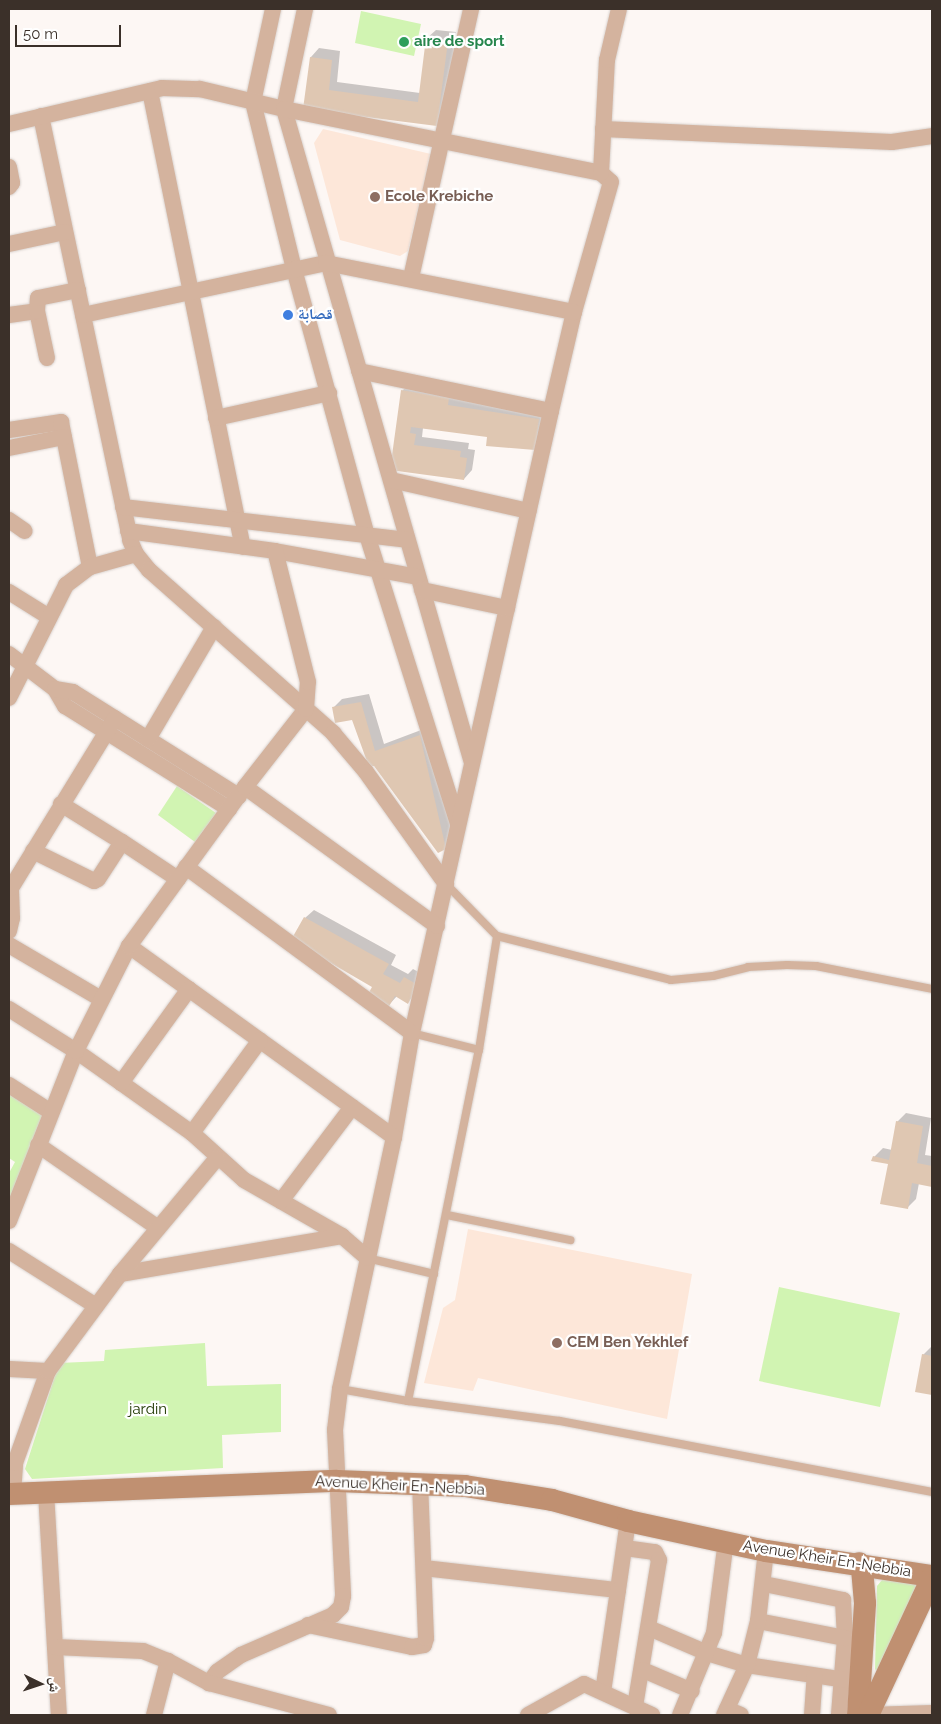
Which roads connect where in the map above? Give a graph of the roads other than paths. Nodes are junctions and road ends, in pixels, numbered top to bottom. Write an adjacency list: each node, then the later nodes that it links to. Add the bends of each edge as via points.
1 (273, 9): 6 (street)
2 (305, 9): 7 (street)
3 (471, 9): 12 (street)
4 (618, 9): 10 (street, via 607,60)
5 (150, 91): 6 (street, via 171,87 200,89); 8 (street); 22 (street)
6 (253, 102): 7 (street); 19 (street)
7 (284, 109): 12 (street); 18 (street)
8 (41, 116): 9 (street); 16 (street)
9 (9, 123)
10 (603, 129): 11 (street, via 903,142); 14 (street)
11 (932, 136)
12 (441, 141): 14 (street); 20 (street)
13 (9, 166): 15 (street, via 12,182)
14 (601, 173): 24 (street, via 610,180 611,186)
15 (9, 187)
16 (65, 232): 17 (street); 21 (street)
17 (9, 244)
18 (326, 262): 19 (street); 20 (street); 28 (street)
19 (294, 269): 22 (street); 29 (street)
20 (411, 278): 24 (street)
21 (78, 290): 23 (street, via 37,299); 26 (street)
22 (189, 292): 26 (street); 31 (street)
23 (37, 311): 25 (street); 27 (street)
24 (574, 312): 30 (street)
25 (9, 315)
26 (83, 315): 36 (street)
27 (47, 358)
28 (359, 371): 30 (street); 35 (street)
29 (329, 393): 31 (street); 42 (street)
30 (551, 411): 37 (street)
31 (216, 418): 38 (street)
32 (9, 430): 33 (street, via 59,420)
33 (64, 437): 34 (street); 47 (street)
34 (9, 448)
35 (391, 480): 37 (street); 43 (street)
36 (123, 507): 38 (street); 41 (street)
37 (529, 511): 51 (street)
38 (237, 518): 42 (street); 44 (street)
39 (9, 520): 40 (street)
40 (25, 531)
41 (128, 531): 44 (street); 46 (street)
42 (367, 535): 43 (street); 48 (street)
43 (407, 540): 49 (street)
44 (243, 547): 45 (street)
45 (275, 552): 48 (street); 58 (street, via 308,682)
46 (136, 554): 47 (street); 53 (street, via 149,570)
47 (90, 567): 52 (street, via 66,585)
48 (378, 570): 49 (street); 68 (street)
49 (420, 584): 51 (street); 63 (street)
50 (9, 592): 52 (street)
51 (507, 608): 63 (street)
52 (49, 617): 55 (street)
53 (214, 628): 58 (street); 61 (street)
54 (9, 654): 55 (street)
55 (27, 667): 56 (street); 57 (street)
56 (55, 689): 59 (street, via 73,692); 60 (street, via 65,706)
57 (9, 698)
58 (306, 710): 65 (street); 72 (street, via 332,733 366,772)
59 (115, 718): 60 (street); 61 (street)
60 (106, 732): 64 (street); 66 (street)
61 (148, 739): 62 (street)
62 (181, 759): 64 (street); 65 (street)
63 (472, 766): 68 (street)
64 (171, 773): 67 (street)
65 (242, 791): 67 (street); 74 (street)
66 (61, 804): 69 (street); 70 (street)
67 (229, 809): 71 (street)
68 (459, 824): 72 (street)
69 (122, 842): 70 (street, via 94,881); 71 (street)
70 (33, 851): 73 (street)
71 (182, 873): 78 (street); 83 (street)
72 (446, 884): 74 (street); 76 (lane)
73 (9, 888): 75 (street, via 12,918)
74 (436, 926): 83 (street)
75 (9, 931)
76 (497, 936): 80 (lane, via 670,980 713,976 748,967 816,966); 85 (lane)
77 (9, 945): 81 (street)
78 (129, 946): 79 (street); 81 (street)
79 (189, 989): 84 (street); 87 (street)
80 (932, 989)
81 (101, 999): 86 (street)
82 (9, 1009): 86 (street)
83 (412, 1033): 85 (lane); 92 (street)
84 (260, 1040): 89 (street); 91 (street)
85 (479, 1050): 96 (lane)
86 (76, 1051): 87 (street); 90 (street)
87 (121, 1083): 91 (street)
88 (9, 1084): 90 (street)
89 (352, 1107): 92 (street); 95 (street)
90 (51, 1112): 93 (street)
91 (192, 1134): 94 (street)
92 (394, 1137): 102 (street)
93 (38, 1145): 97 (street); 98 (street)
94 (217, 1158): 95 (street, via 244,1180); 98 (street)
95 (280, 1201): 99 (street)
96 (447, 1215): 100 (lane); 104 (lane)
97 (9, 1221)
98 (157, 1227): 103 (street)
99 (342, 1236): 102 (street); 103 (street)
100 (570, 1240)
101 (9, 1251): 105 (street)
102 (367, 1258): 104 (lane); 108 (street)
103 (120, 1274): 105 (street)
104 (434, 1274): 109 (lane)
105 (96, 1306): 107 (street)
106 (9, 1369): 107 (street)
107 (48, 1371): 114 (street, via 15,1463)
108 (340, 1388): 109 (lane); 110 (street, via 336,1430)
109 (408, 1401): 113 (lane, via 560,1421)
110 (337, 1481): 111 (main road, Avenue Kheir En-Nebbia); 112 (main road, Avenue Kheir En-Nebbia); 125 (street, via 341,1607 333,1615)
111 (420, 1485): 115 (main road, Avenue Kheir En-Nebbia, via 465,1486 552,1500); 120 (street)
112 (46, 1492): 114 (main road, Avenue Kheir En-Nebbia); 128 (street)
113 (932, 1492)
114 (11, 1494)
115 (628, 1521): 116 (main road, Avenue Kheir En-Nebbia); 117 (street)
116 (726, 1542): 118 (main road, Avenue Kheir En-Nebbia); 129 (street, via 714,1633)
117 (626, 1548): 123 (street); 126 (street, via 651,1551 658,1556)
118 (766, 1551): 119 (main road, Avenue Kheir En-Nebbia); 122 (street)
119 (859, 1564): 121 (main road, Avenue Kheir En-Nebbia); 134 (main road, via 862,1566 865,1603)
120 (424, 1568): 123 (street); 125 (street, via 426,1638 420,1648)
121 (932, 1577): 150 (main road)
122 (764, 1584): 124 (street); 127 (street, via 842,1598)
123 (618, 1590): 137 (street)
124 (758, 1621): 127 (street); 131 (street)
125 (308, 1625): 135 (street, via 231,1661)
126 (650, 1628): 129 (street); 132 (street)
127 (845, 1638): 134 (street)
128 (55, 1647): 130 (street, via 143,1651); 142 (street)
129 (707, 1652): 131 (street); 136 (street)
130 (168, 1662): 135 (street); 143 (street)
131 (747, 1665): 133 (street); 140 (street)
132 (643, 1670): 136 (street); 138 (street)
133 (815, 1676): 134 (street); 148 (street)
134 (851, 1681): 149 (street); 150 (main road)
135 (209, 1683): 139 (street)
136 (692, 1691): 147 (street)
137 (603, 1692): 138 (street); 145 (street, via 589,1685 576,1686)
138 (635, 1708): 146 (street)
139 (312, 1713): 144 (street)
140 (730, 1713)
141 (932, 1713): 150 (street)
142 (59, 1715)
143 (154, 1715)
144 (329, 1715)
145 (528, 1715)
146 (652, 1715)
147 (680, 1715)
148 (812, 1715)
149 (839, 1715)
150 (865, 1715)

